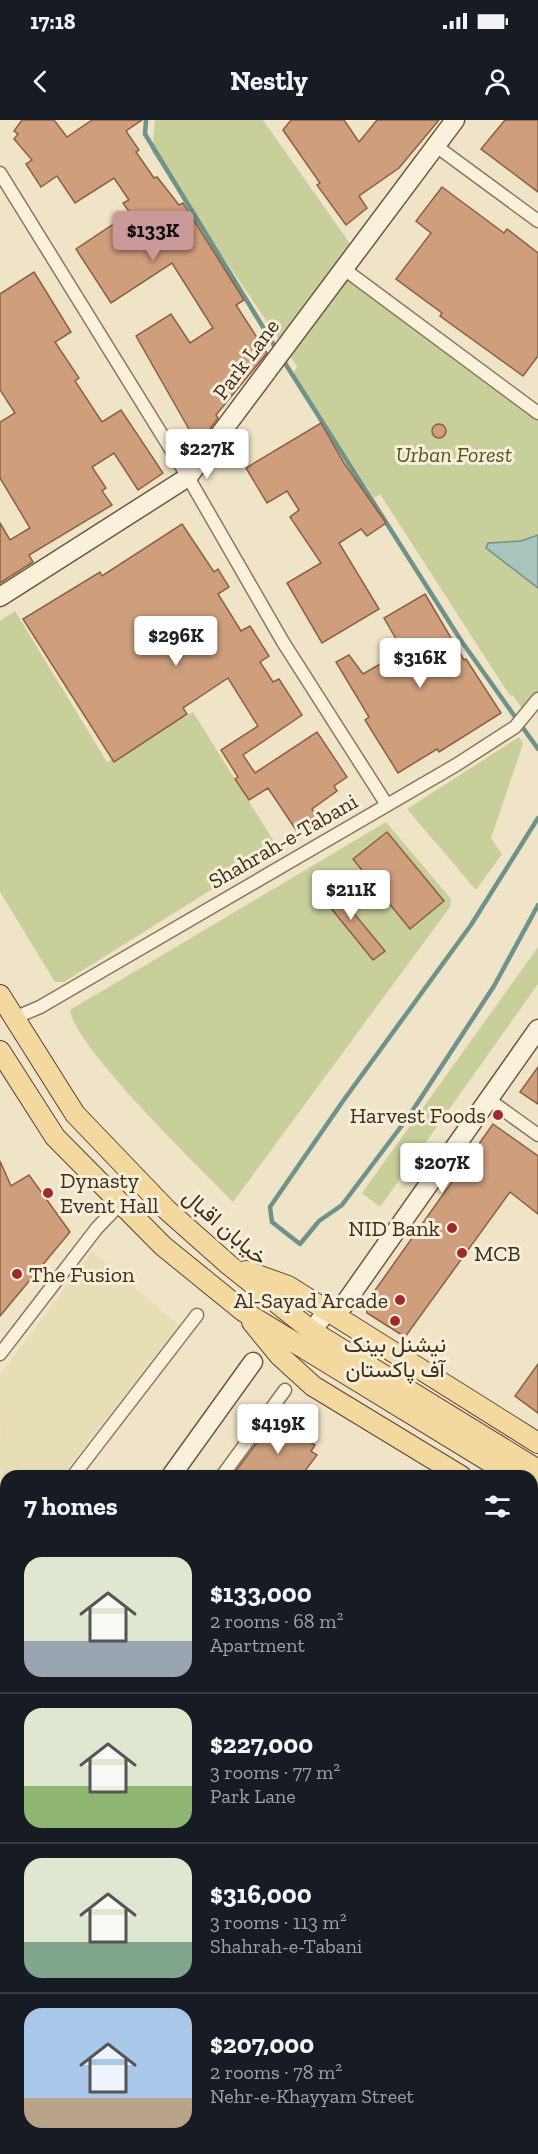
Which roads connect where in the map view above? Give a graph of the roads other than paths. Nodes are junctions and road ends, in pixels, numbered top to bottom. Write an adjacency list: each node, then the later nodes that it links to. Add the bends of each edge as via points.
1 (455, 120): 2 (street, Park Lane)
2 (436, 146): 4 (street); 5 (street, Park Lane)
3 (0, 173): 7 (street)
4 (538, 221)
5 (344, 269): 6 (street); 7 (street, Park Lane)
6 (538, 413)
7 (188, 477): 8 (street, Park Lane); 10 (street, via 283,642)
8 (0, 597)
9 (538, 699): 10 (street, Shahrah-e-Tabani, via 515,727)
10 (387, 805): 12 (street, Shahrah-e-Tabani, via 40,1007)
11 (0, 996): 12 (main road, خیابان اقبال)
12 (14, 1018): 18 (main road, خیابان اقبال, via 75,1114 167,1210)
13 (538, 1029): 15 (street)
14 (0, 1051): 17 (main road, via 55,1137)
15 (488, 1099): 16 (street); 20 (street, via 343,1306)
16 (538, 1135)
17 (120, 1204): 19 (main road); 23 (street)
18 (229, 1265): 20 (main road, via 288,1286); 22 (main road, خیابان اقبال)
19 (243, 1311): 30 (main road, via 279,1355 313,1386); 31 (main road)
20 (327, 1311): 22 (street); 26 (main road)
21 (197, 1315): 27 (street)
22 (312, 1331): 32 (main road, خیابان اقبال)
23 (0, 1354)
24 (253, 1362): 28 (street)
25 (285, 1390): 29 (street)
26 (538, 1443)
27 (78, 1470)
28 (175, 1470)
29 (226, 1470)
30 (451, 1470)
31 (503, 1470)
32 (538, 1470)

